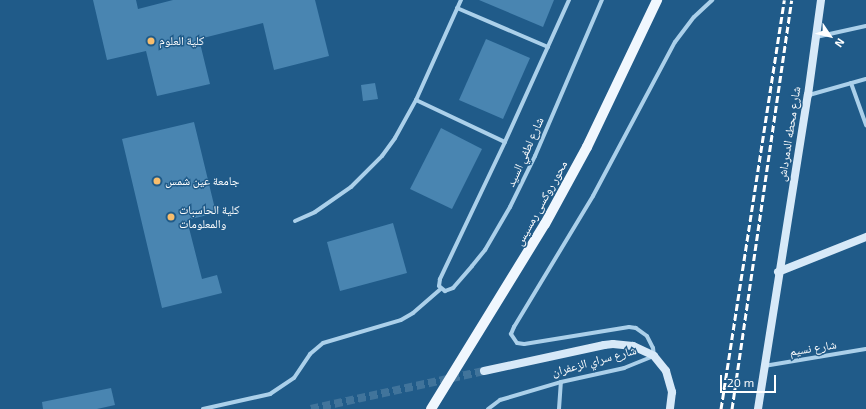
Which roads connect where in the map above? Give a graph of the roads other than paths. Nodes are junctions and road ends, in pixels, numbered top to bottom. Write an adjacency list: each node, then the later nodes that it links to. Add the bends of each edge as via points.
1 (461, 0): 7 (street)
2 (569, 0): 10 (street, شارع لطفي السيد)
3 (602, 0): 20 (street, شارع لطفي السيد, via 535,156 506,214 485,250 472,266 449,291)
4 (657, 0): 27 (main road, محور روكسى رمسيس, via 587,147 545,224)
5 (712, 0): 22 (street, via 694,17 675,42 596,191 512,334 514,341 524,344 636,328 647,336 654,348)
6 (821, 0): 9 (main road, شارع محطه الدمرداش)
7 (457, 8): 10 (street); 14 (street)
8 (866, 26): 9 (street)
9 (816, 37): 13 (main road, شارع محطه الدمرداش)
10 (548, 47): 16 (street, شارع لطفي السيد)
11 (866, 79): 12 (street)
12 (851, 83): 13 (street); 15 (street)
13 (808, 95): 19 (main road, شارع محطه الدمرداش)
14 (416, 100): 16 (street); 17 (street, via 394,138 367,173 334,201)
15 (866, 125)
16 (505, 142): 20 (street, شارع لطفي السيد, via 438,283)
17 (295, 221)
18 (866, 237): 19 (main road)
19 (778, 272): 23 (main road, شارع محطه الدمرداش)
20 (441, 289): 26 (street, شارع لطفي السيد, via 401,320 323,343 310,354 294,378 279,389 261,396)
21 (866, 349): 23 (street, شارع نسيم)
22 (654, 356): 24 (main road, شارع سراي الزعفران, via 633,346 613,344); 25 (street, شارع سراي الزعفران, via 624,368); 30 (main road, via 666,371 670,382)
23 (764, 366): 31 (main road, شارع محطه الدمرداش)
24 (484, 371)
25 (561, 382): 28 (street, شارع سراي الزعفران, via 500,400); 29 (street)
26 (203, 409)
27 (432, 409)
28 (488, 409)
29 (559, 409)
30 (670, 409)
31 (758, 409)

